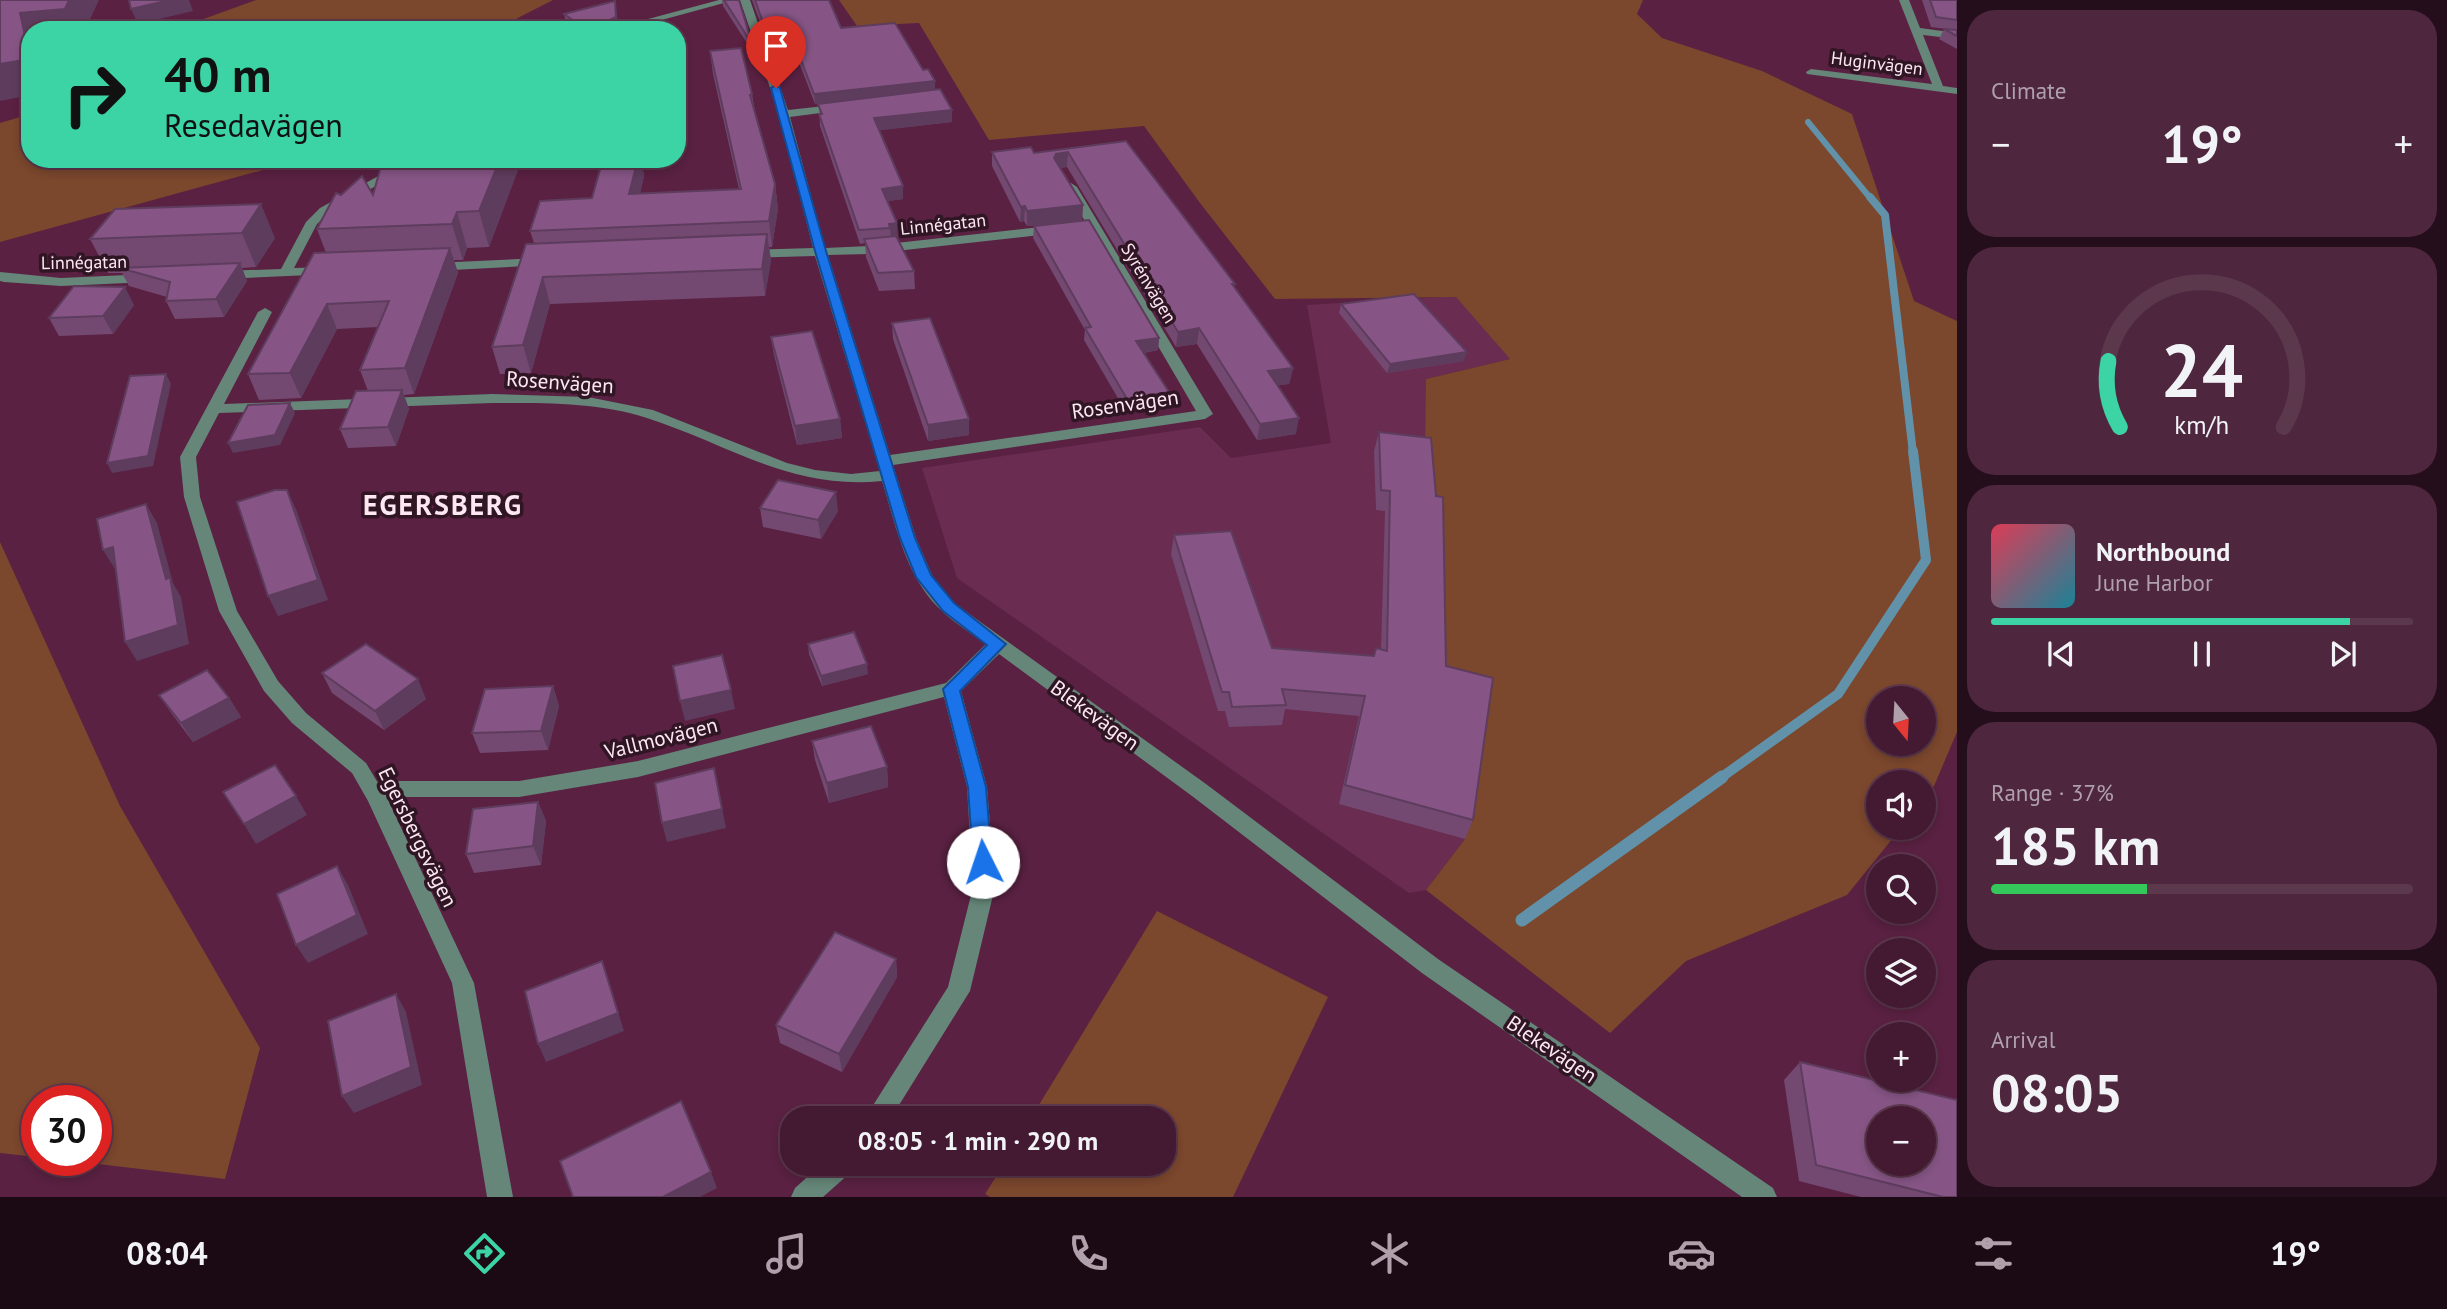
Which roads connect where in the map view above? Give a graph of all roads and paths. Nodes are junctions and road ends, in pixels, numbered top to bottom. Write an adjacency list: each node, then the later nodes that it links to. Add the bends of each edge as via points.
1 (730, 0): 4 (street)
2 (745, 0): 11 (street, Blekevägen)
3 (1904, 0): 5 (street)
4 (647, 21)
5 (1917, 31): 6 (street); 8 (street)
6 (1957, 36)
7 (1811, 72): 8 (street, Huginvägen)
8 (1939, 88): 9 (street, Huginvägen)
9 (1957, 91)
10 (861, 106): 11 (street)
11 (784, 114): 15 (street, Blekevägen)
12 (406, 168): 20 (street, via 391,172 324,211 312,222)
13 (1062, 172): 14 (street, Syrénvägen)
14 (1079, 227): 15 (street, Linnégatan, via 869,250); 26 (street, Syrénvägen)
15 (820, 251): 16 (street, Linnégatan); 27 (street, Blekevägen)
16 (738, 254)
17 (559, 262): 18 (street)
18 (422, 267)
19 (340, 271): 20 (street)
20 (285, 273): 22 (street)
21 (0, 276): 23 (street, Linnégatan, via 61,282)
22 (215, 276)
23 (159, 278)
24 (265, 312): 25 (street, Egersbergsvägen)
25 (213, 409): 27 (street, Rosenvägen, via 501,398 569,400 650,414 797,473 850,481); 30 (street, Egersbergsvägen, via 188,457 188,478 228,611 271,686 299,718 359,768)
26 (1205, 414): 27 (street, Rosenvägen)
27 (888, 468): 28 (street, Blekevägen, via 924,577 948,607)
28 (998, 644): 29 (street); 35 (street, Blekevägen, via 1430,965)
29 (951, 689): 30 (street, Vallmovägen, via 638,769 519,789 399,789); 31 (street, via 977,787 984,887 959,991)
30 (377, 797): 33 (street, Egersbergsvägen, via 464,983)
31 (885, 1106)
32 (828, 1176): 34 (street)
33 (500, 1197)
34 (804, 1197)
35 (1764, 1197)

